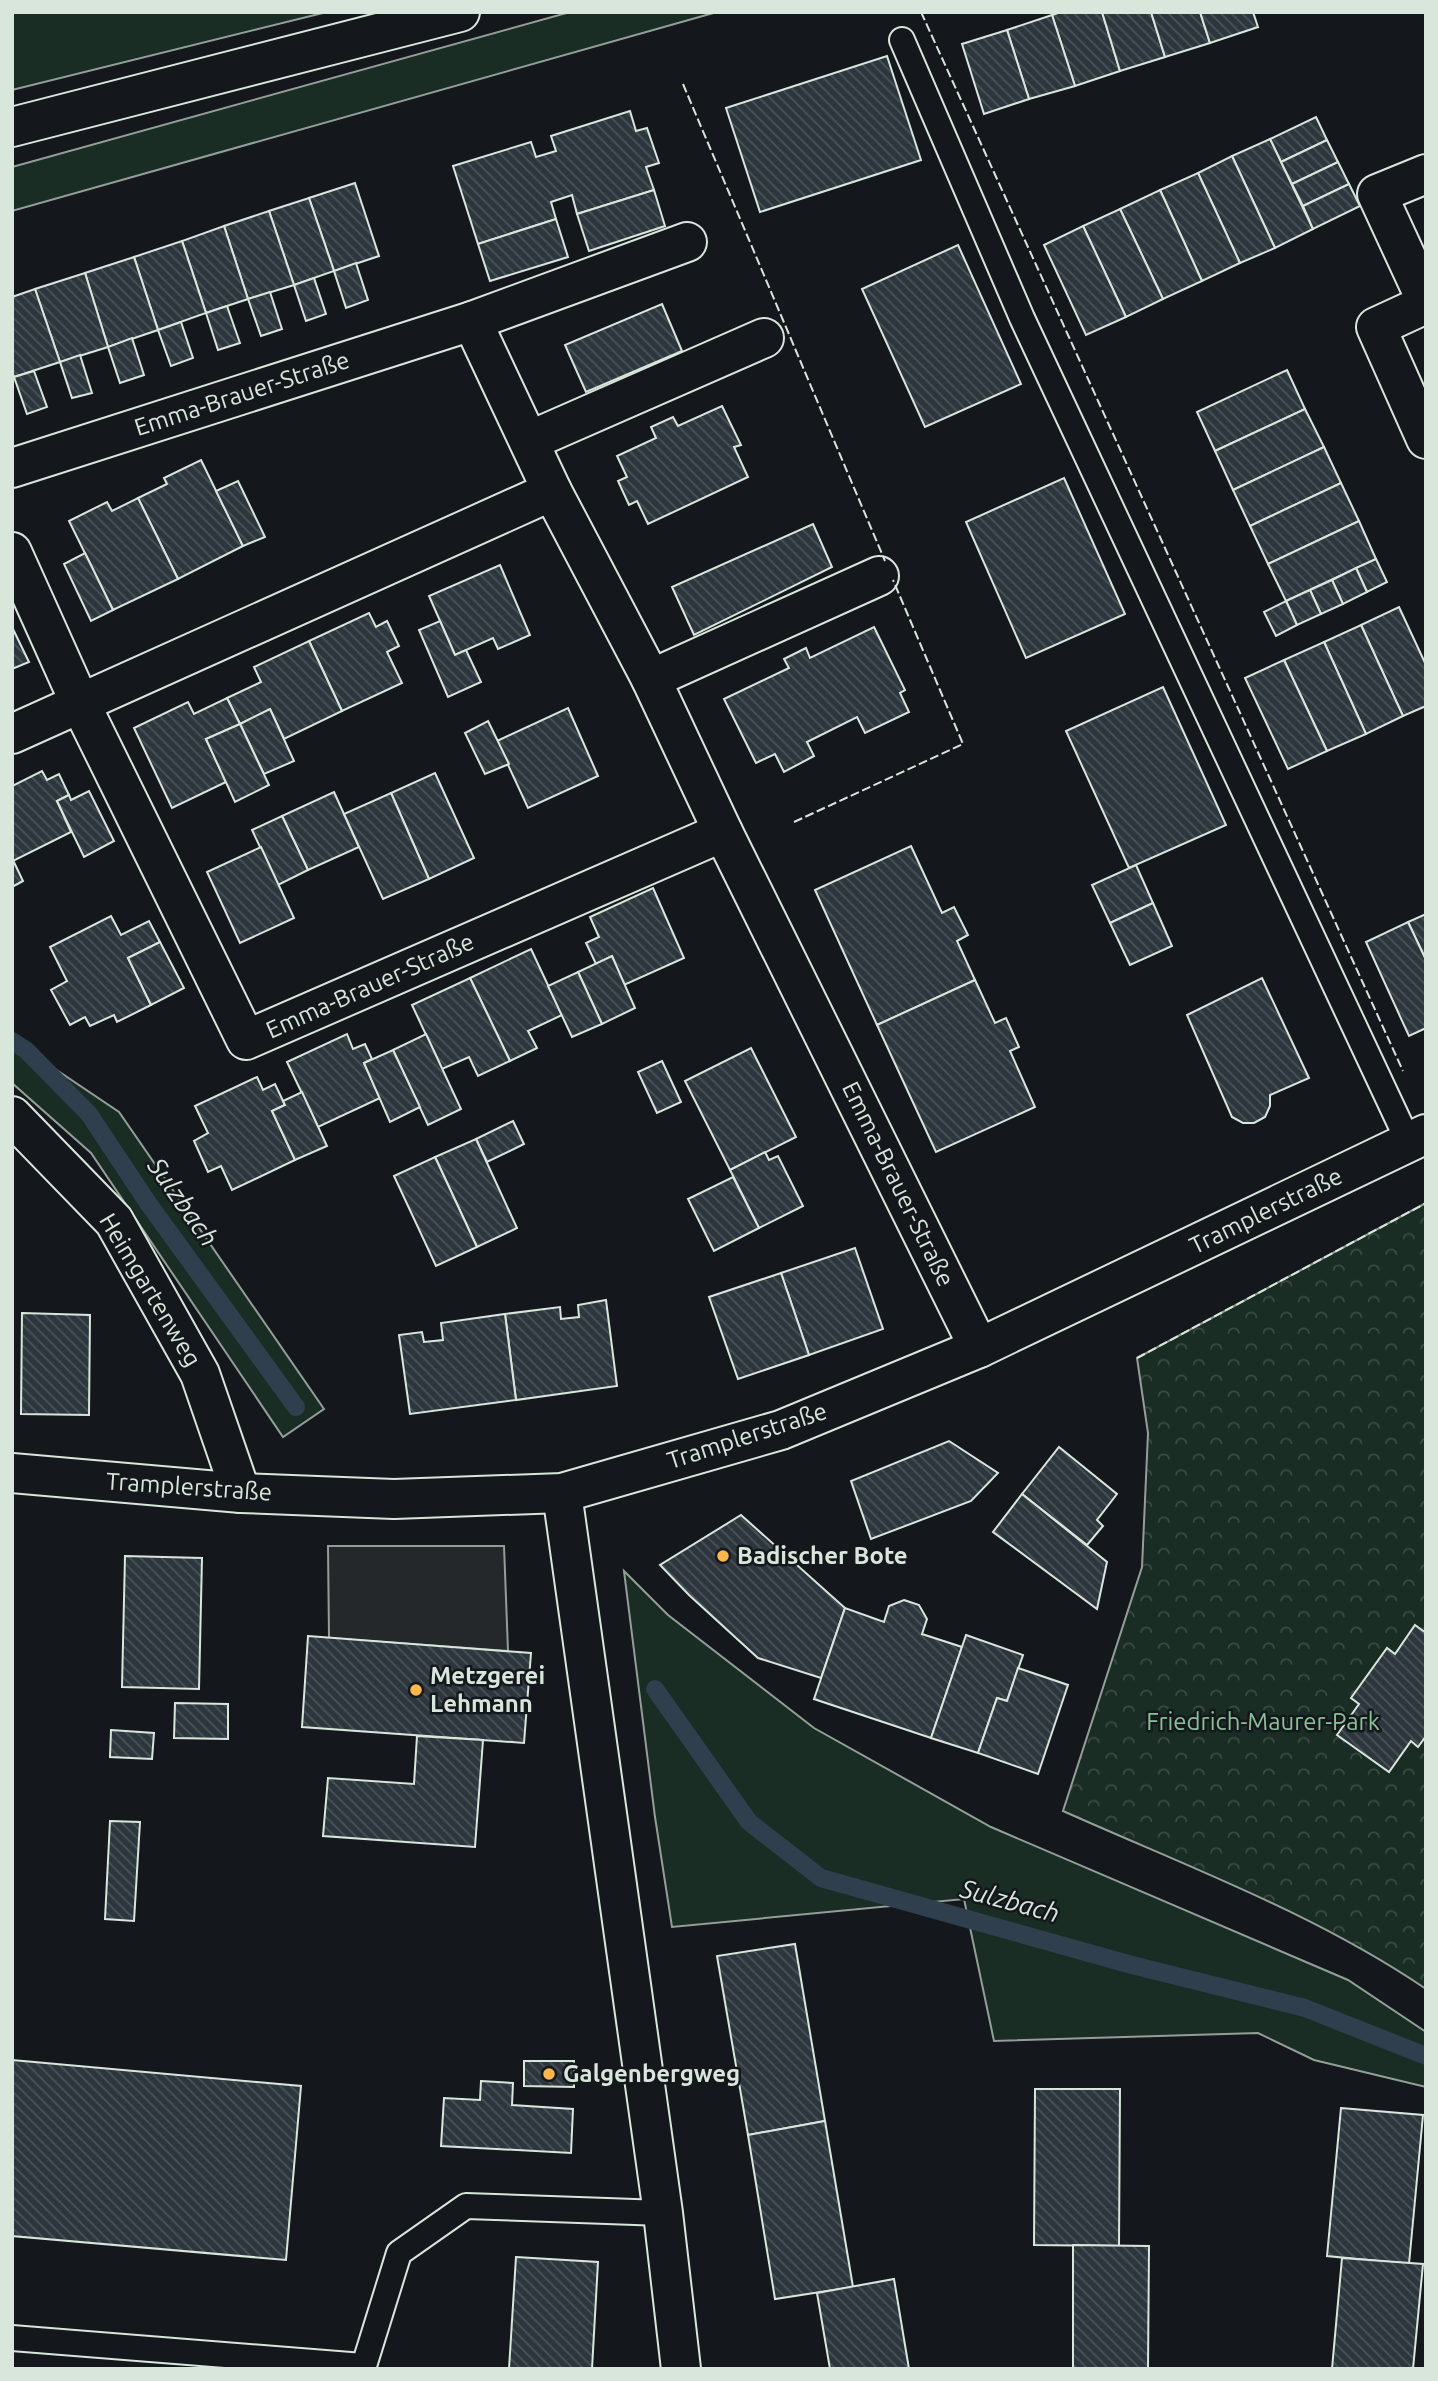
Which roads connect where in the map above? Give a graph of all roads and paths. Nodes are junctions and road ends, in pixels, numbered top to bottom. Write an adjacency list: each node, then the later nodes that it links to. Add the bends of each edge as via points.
1 (460, 12): 3 (street)
2 (902, 40): 20 (lane, via 1022,318)
3 (12, 127)
4 (1426, 174): 6 (street, via 1377,194)
5 (687, 242): 7 (street, Emma-Brauer-Straße)
6 (1426, 302): 9 (street, via 1376,327)
7 (472, 321): 10 (street, Emma-Brauer-Straße); 11 (street, Emma-Brauer-Straße)
8 (764, 338): 10 (street)
9 (1426, 439)
10 (529, 441): 12 (street, Emma-Brauer-Straße)
11 (12, 468)
12 (552, 491): 15 (street, Emma-Brauer-Straße); 16 (street)
13 (12, 552): 16 (street, Emma-Brauer-Straße)
14 (879, 576): 15 (street)
15 (652, 679): 18 (street, Emma-Brauer-Straße)
16 (80, 703): 17 (street); 18 (street, Emma-Brauer-Straße, via 246,1040)
17 (12, 734)
18 (723, 832): 21 (street, Emma-Brauer-Straße)
19 (12, 1116): 23 (street, Heimgartenweg, via 114,1221 200,1374)
20 (1418, 1139): 21 (street, Tramplerstraße)
21 (979, 1348): 24 (street, Tramplerstraße, via 781,1430)
22 (12, 1473): 23 (street, Tramplerstraße)
23 (241, 1493): 24 (street, Tramplerstraße, via 394,1499)
24 (562, 1493): 25 (street)
25 (663, 2213): 27 (lane, via 466,2206 399,2253); 28 (street)
26 (12, 2338): 27 (lane)
27 (363, 2367)
28 (681, 2369)

